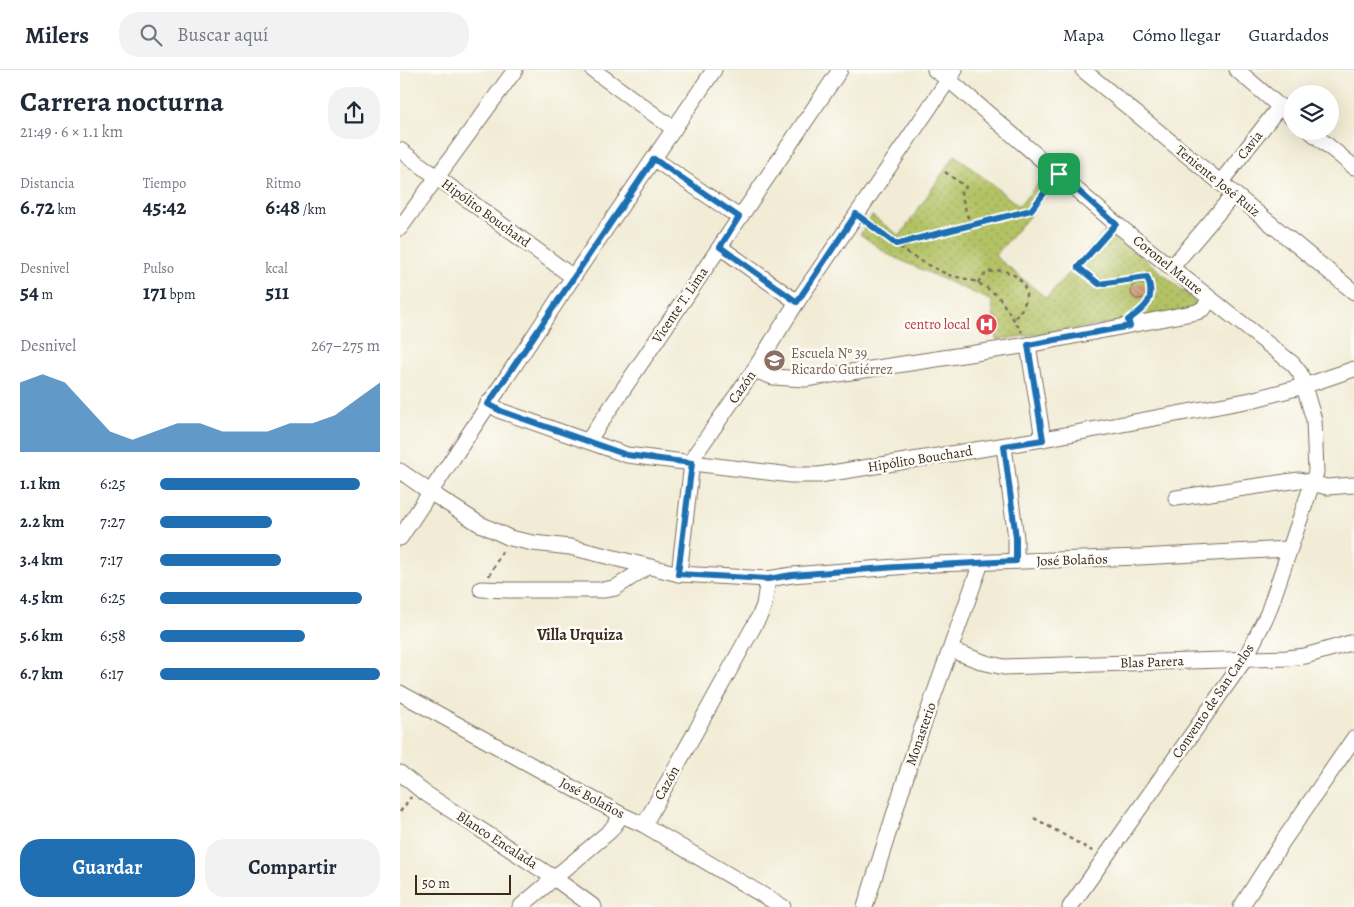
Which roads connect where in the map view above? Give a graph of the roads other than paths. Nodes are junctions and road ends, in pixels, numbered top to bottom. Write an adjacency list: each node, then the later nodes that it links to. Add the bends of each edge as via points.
1 (515, 70): 16 (street)
2 (593, 70): 11 (street)
3 (714, 70): 11 (street)
4 (840, 70): 19 (street, Vicente T. Lima)
5 (934, 70): 8 (street, Coronel Maure)
6 (1083, 70): 17 (street, Teniente José Ruiz)
7 (1237, 70): 9 (street)
8 (952, 75): 22 (street, Coronel Maure, via 1116,224); 26 (street, Cazón)
9 (1280, 106): 10 (street); 17 (street, Cavia)
10 (1284, 110)
11 (674, 129): 14 (street)
12 (1321, 140): 15 (street)
13 (400, 150): 16 (street, Hipólito Bouchard)
14 (654, 159): 19 (street); 23 (street)
15 (1354, 167)
16 (437, 176): 20 (street); 23 (street, Hipólito Bouchard)
17 (1220, 183): 18 (street, Teniente José Ruiz)
18 (1234, 194): 22 (street); 24 (street, Teniente José Ruiz)
19 (739, 217): 21 (street, Vicente T. Lima)
20 (400, 228)
21 (720, 247): 26 (street); 33 (street, Vicente T. Lima)
22 (1172, 267): 25 (street, Coronel Maure)
23 (573, 277): 31 (street)
24 (1354, 292)
25 (1210, 298): 27 (street, via 1197,312); 30 (street, Coronel Maure, via 1293,364)
26 (797, 302): 29 (street, Cazón)
27 (1028, 345): 29 (street, via 805,379 773,376); 32 (street)
28 (1354, 369): 30 (street, Hipólito Bouchard)
29 (754, 370): 35 (street, Cazón)
30 (1304, 386): 32 (street, Hipólito Bouchard, via 1267,397); 37 (street, Convento de San Carlos, via 1316,436 1316,472)
31 (488, 404): 33 (street, Hipólito Bouchard); 39 (street)
32 (1043, 440): 34 (street, Hipólito Bouchard)
33 (588, 442): 35 (street, Hipólito Bouchard, via 627,455)
34 (1004, 446): 35 (street, Hipólito Bouchard, via 819,475 791,475); 43 (street)
35 (692, 463): 46 (street, Cazón)
36 (400, 470): 39 (street, José Bolaños)
37 (1312, 483): 38 (street, via 1327,487); 40 (street, via 1292,481); 42 (street, Convento de San Carlos)
38 (1354, 485)
39 (430, 492): 41 (street); 45 (street, José Bolaños, via 478,523 510,538 570,547)
40 (1176, 498)
41 (400, 538)
42 (1289, 548): 43 (street, José Bolaños, via 1157,557); 51 (street, Convento de San Carlos, via 1268,613)
43 (1016, 561): 44 (street, José Bolaños)
44 (980, 563): 47 (street, José Bolaños); 50 (street, Monasterio)
45 (647, 567): 46 (street, José Bolaños); 48 (street, via 615,588 603,590)
46 (678, 574): 47 (street, José Bolaños)
47 (768, 579): 56 (street, Cazón, via 760,616)
48 (481, 589)
49 (1354, 642): 51 (street, Blas Parera, via 1305,656)
50 (951, 650): 51 (street, Blas Parera, via 1004,667); 61 (street, Monasterio, via 915,748)
51 (1245, 659): 62 (street, Convento de San Carlos)
52 (400, 693): 55 (street, José Bolaños)
53 (1354, 738): 63 (street)
54 (400, 773): 57 (street, Blanco Encalada, via 422,792)
55 (622, 815): 56 (street, José Bolaños); 57 (street, via 610,831)
56 (644, 825): 60 (street, José Bolaños)
57 (554, 878): 58 (street); 59 (street, Blanco Encalada)
58 (520, 907)
59 (594, 907)
60 (783, 907)
61 (865, 907)
62 (1070, 907)
63 (1241, 907)

